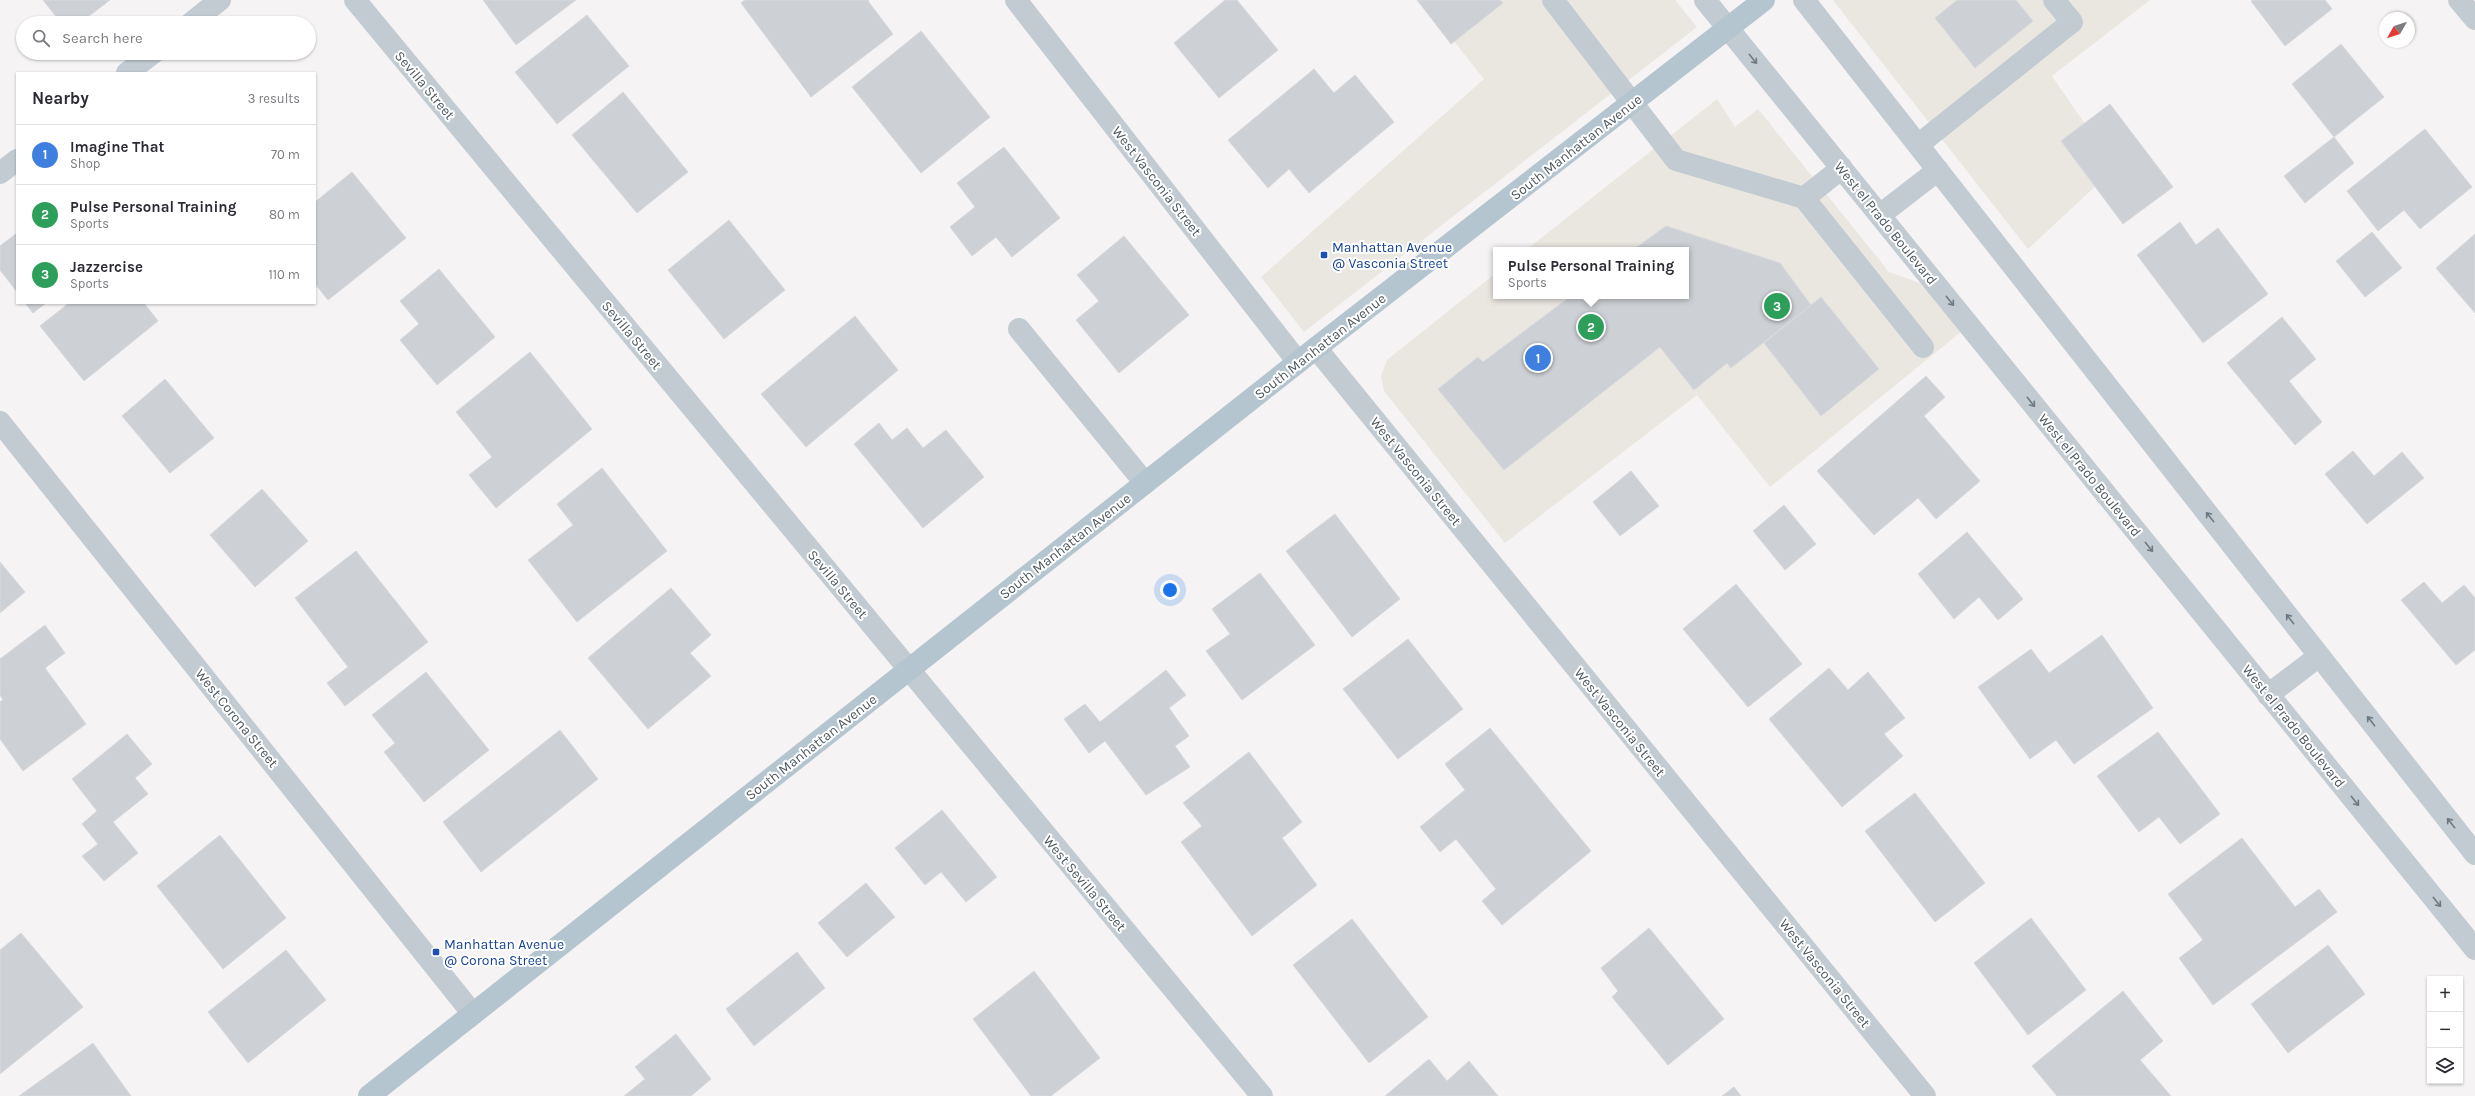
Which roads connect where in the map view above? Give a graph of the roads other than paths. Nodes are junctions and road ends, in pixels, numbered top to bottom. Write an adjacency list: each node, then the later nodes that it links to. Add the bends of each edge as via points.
1 (220, 0): 10 (street)
2 (355, 0): 30 (street, Sevilla Street)
3 (1016, 0): 26 (street, West Vasconia Street)
4 (1553, 0): 15 (street)
5 (1705, 0): 12 (street, West el Prado Boulevard)
6 (1764, 0): 12 (main road, South Manhattan Avenue)
7 (1804, 0): 16 (street)
8 (2054, 0): 16 (street, via 2072,22)
9 (2460, 0): 11 (street)
10 (200, 16)
11 (2475, 19)
12 (1729, 28): 15 (main road, South Manhattan Avenue); 18 (street, West el Prado Boulevard, one-way to 18)
13 (144, 60): 14 (street)
14 (128, 72)
15 (1633, 103): 21 (street, via 1676,160); 25 (main road, South Manhattan Avenue)
16 (1918, 145): 19 (street)
17 (16, 161): 20 (street)
18 (1842, 168): 21 (street); 22 (street, West el Prado Boulevard)
19 (1938, 170): 22 (street); 29 (street, one-way to 19)
20 (0, 173)
21 (1804, 198): 24 (street)
22 (1880, 215): 31 (street, West el Prado Boulevard, one-way to 31)
23 (1019, 329): 28 (street)
24 (1923, 347)
25 (1316, 348): 26 (main road, South Manhattan Avenue); 37 (street, West Vasconia Street)
26 (1298, 362): 28 (main road, South Manhattan Avenue)
27 (0, 422): 34 (street, West Corona Street)
28 (1145, 483): 30 (main road, South Manhattan Avenue)
29 (2319, 656): 31 (street); 32 (street, one-way to 29)
30 (908, 669): 34 (main road, South Manhattan Avenue); 36 (street, West Sevilla Street)
31 (2268, 694): 33 (street, West el Prado Boulevard, one-way to 33)
32 (2475, 854)
33 (2475, 949)
34 (473, 1014): 35 (main road, South Manhattan Avenue)
35 (369, 1096)
36 (1262, 1096)
37 (1925, 1096)

